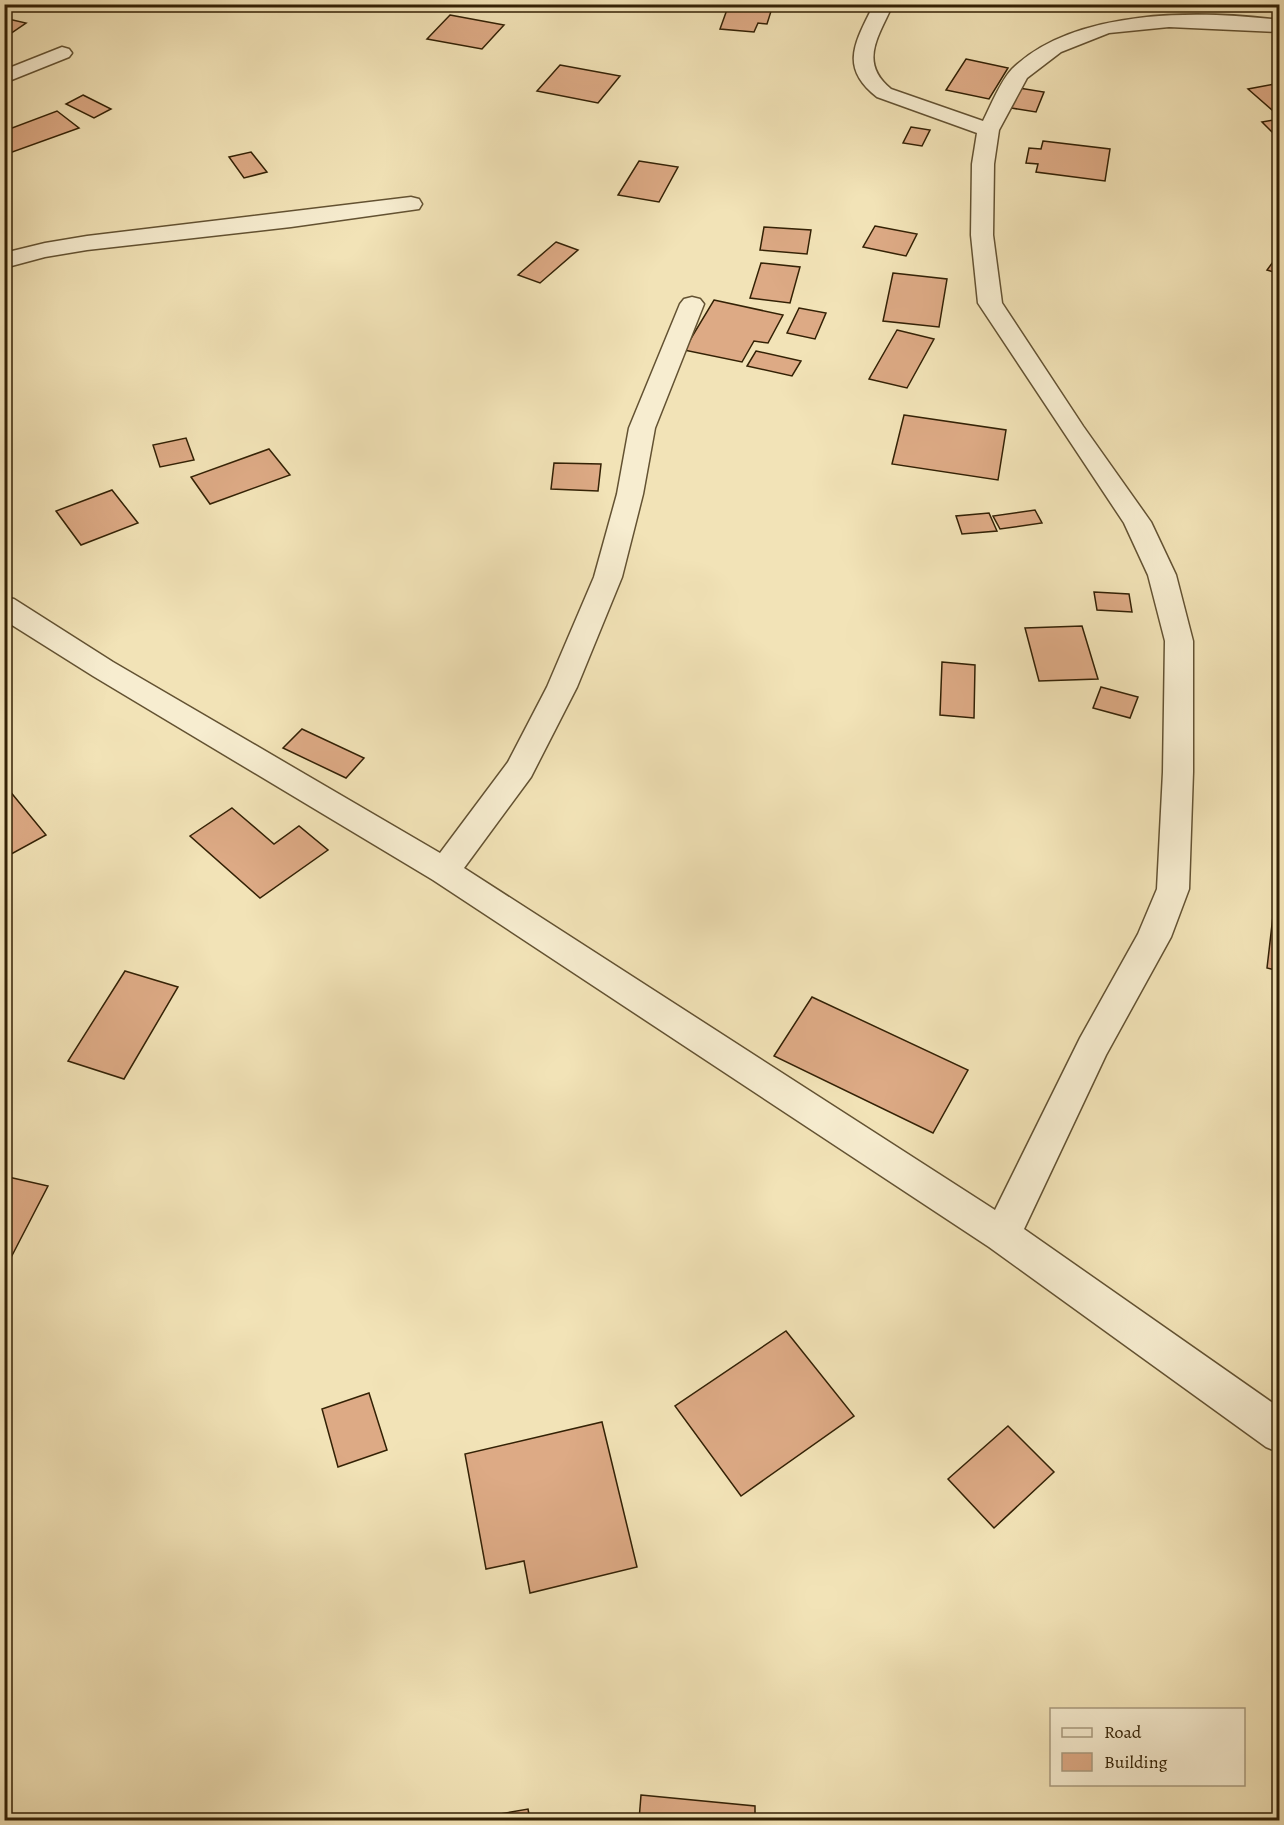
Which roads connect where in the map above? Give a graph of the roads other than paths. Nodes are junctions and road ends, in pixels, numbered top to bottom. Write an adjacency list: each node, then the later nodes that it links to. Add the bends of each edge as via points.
1 (884, 4): 5 (street, via 862,52 864,74 873,86)
2 (1280, 26): 5 (street, via 1169,21 1106,27 1054,48 1019,74)
3 (62, 52): 4 (street)
4 (4, 77)
5 (988, 130): 11 (street, via 983,164 982,236 990,303 1137,522 1162,575 1179,641 1173,889 1154,937 1092,1048)
6 (411, 204): 7 (street, via 91,243)
7 (4, 261)
8 (692, 304): 10 (street, via 642,428 608,577 561,687 520,769)
9 (4, 606): 10 (street)
10 (444, 871): 11 (street)
11 (1002, 1235): 12 (street)
12 (1280, 1433)

